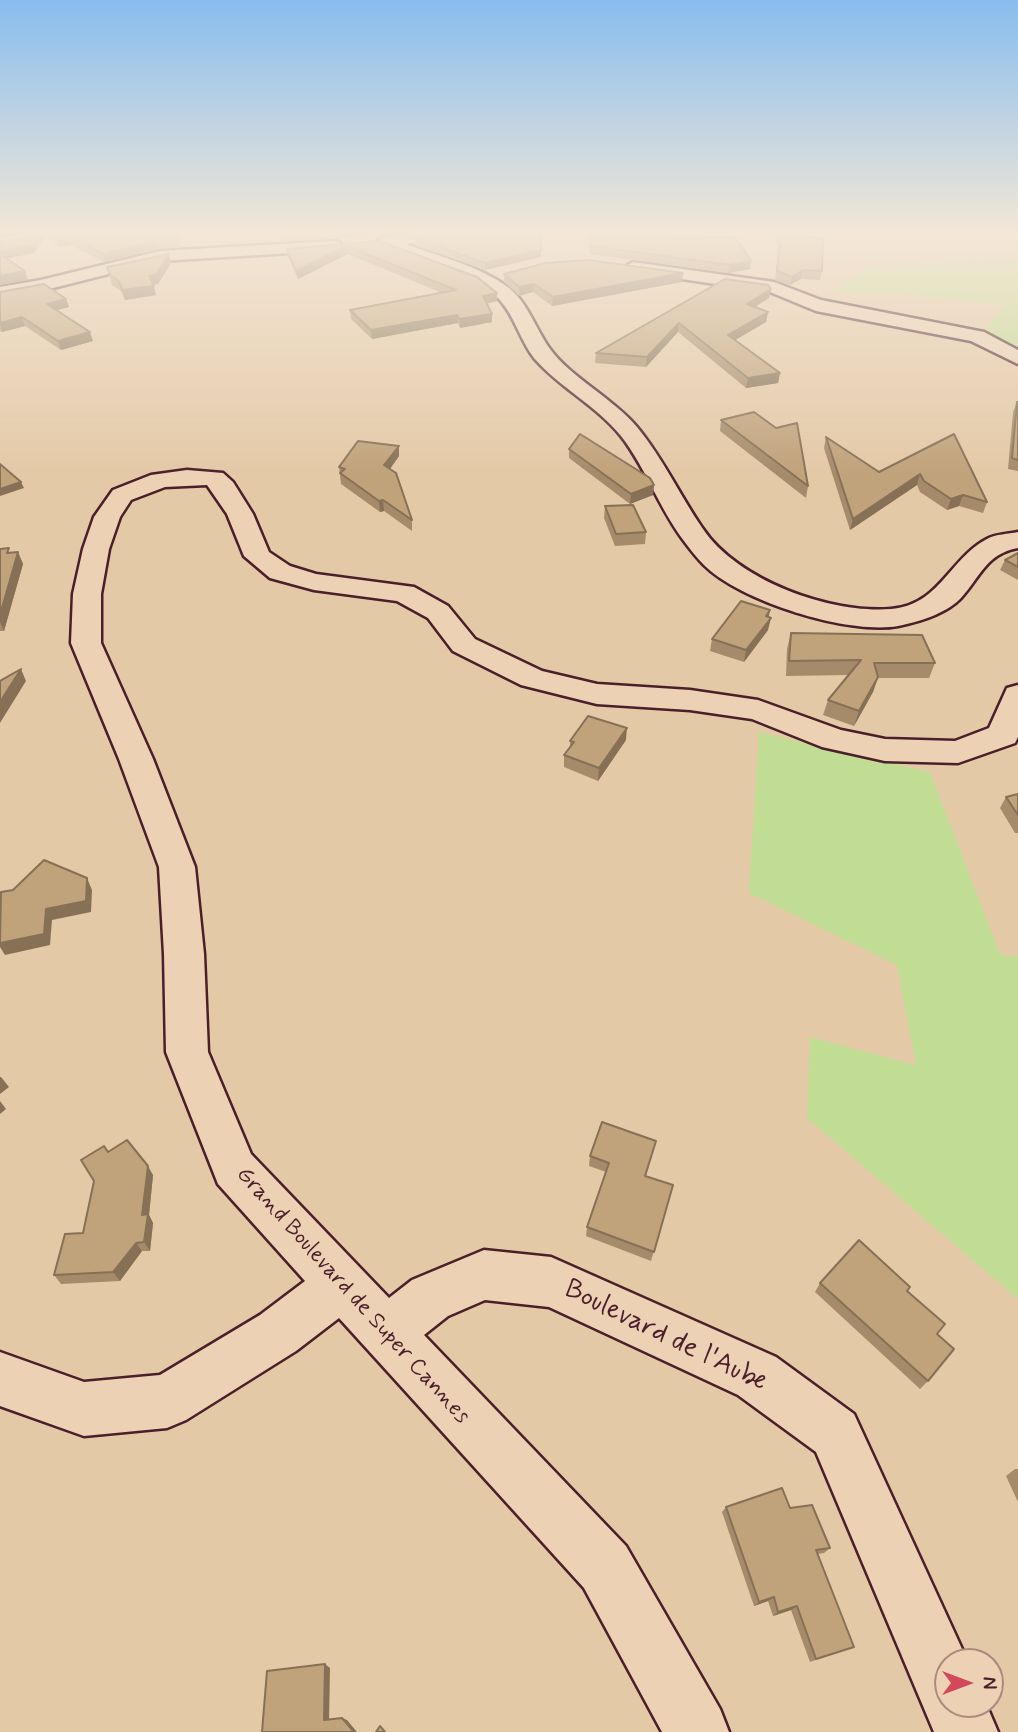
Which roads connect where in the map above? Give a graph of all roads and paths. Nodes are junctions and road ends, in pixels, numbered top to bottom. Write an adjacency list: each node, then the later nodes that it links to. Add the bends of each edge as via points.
1 (519, 313): 4 (street, via 542,354 628,430 693,536 715,561 761,589 843,616 895,618 930,607 950,593 969,566 997,544)
2 (857, 313): 3 (street, via 977,336)
3 (1018, 358)
4 (1018, 540)
5 (1018, 695): 6 (street, Grand Boulevard de Super Cannes, via 1003,735 958,752 885,750 834,739 758,710 597,694 532,678 464,645 438,612 404,593 314,582 280,572 257,556 240,514 214,478 160,480 122,495 107,517 96,549 87,594 86,643 177,867 187,1052 234,1169)
6 (342, 1284): 7 (street, Grand Boulevard de Super Cannes); 8 (street, via 278,1333 167,1401 83,1409)
7 (386, 1333): 9 (street, Boulevard de l'Aube, via 430,1298 484,1275 551,1282 757,1376 835,1433); 10 (street, Grand Boulevard de Super Cannes, via 605,1567)
8 (0, 1379)
9 (934, 1658)
10 (696, 1732)

